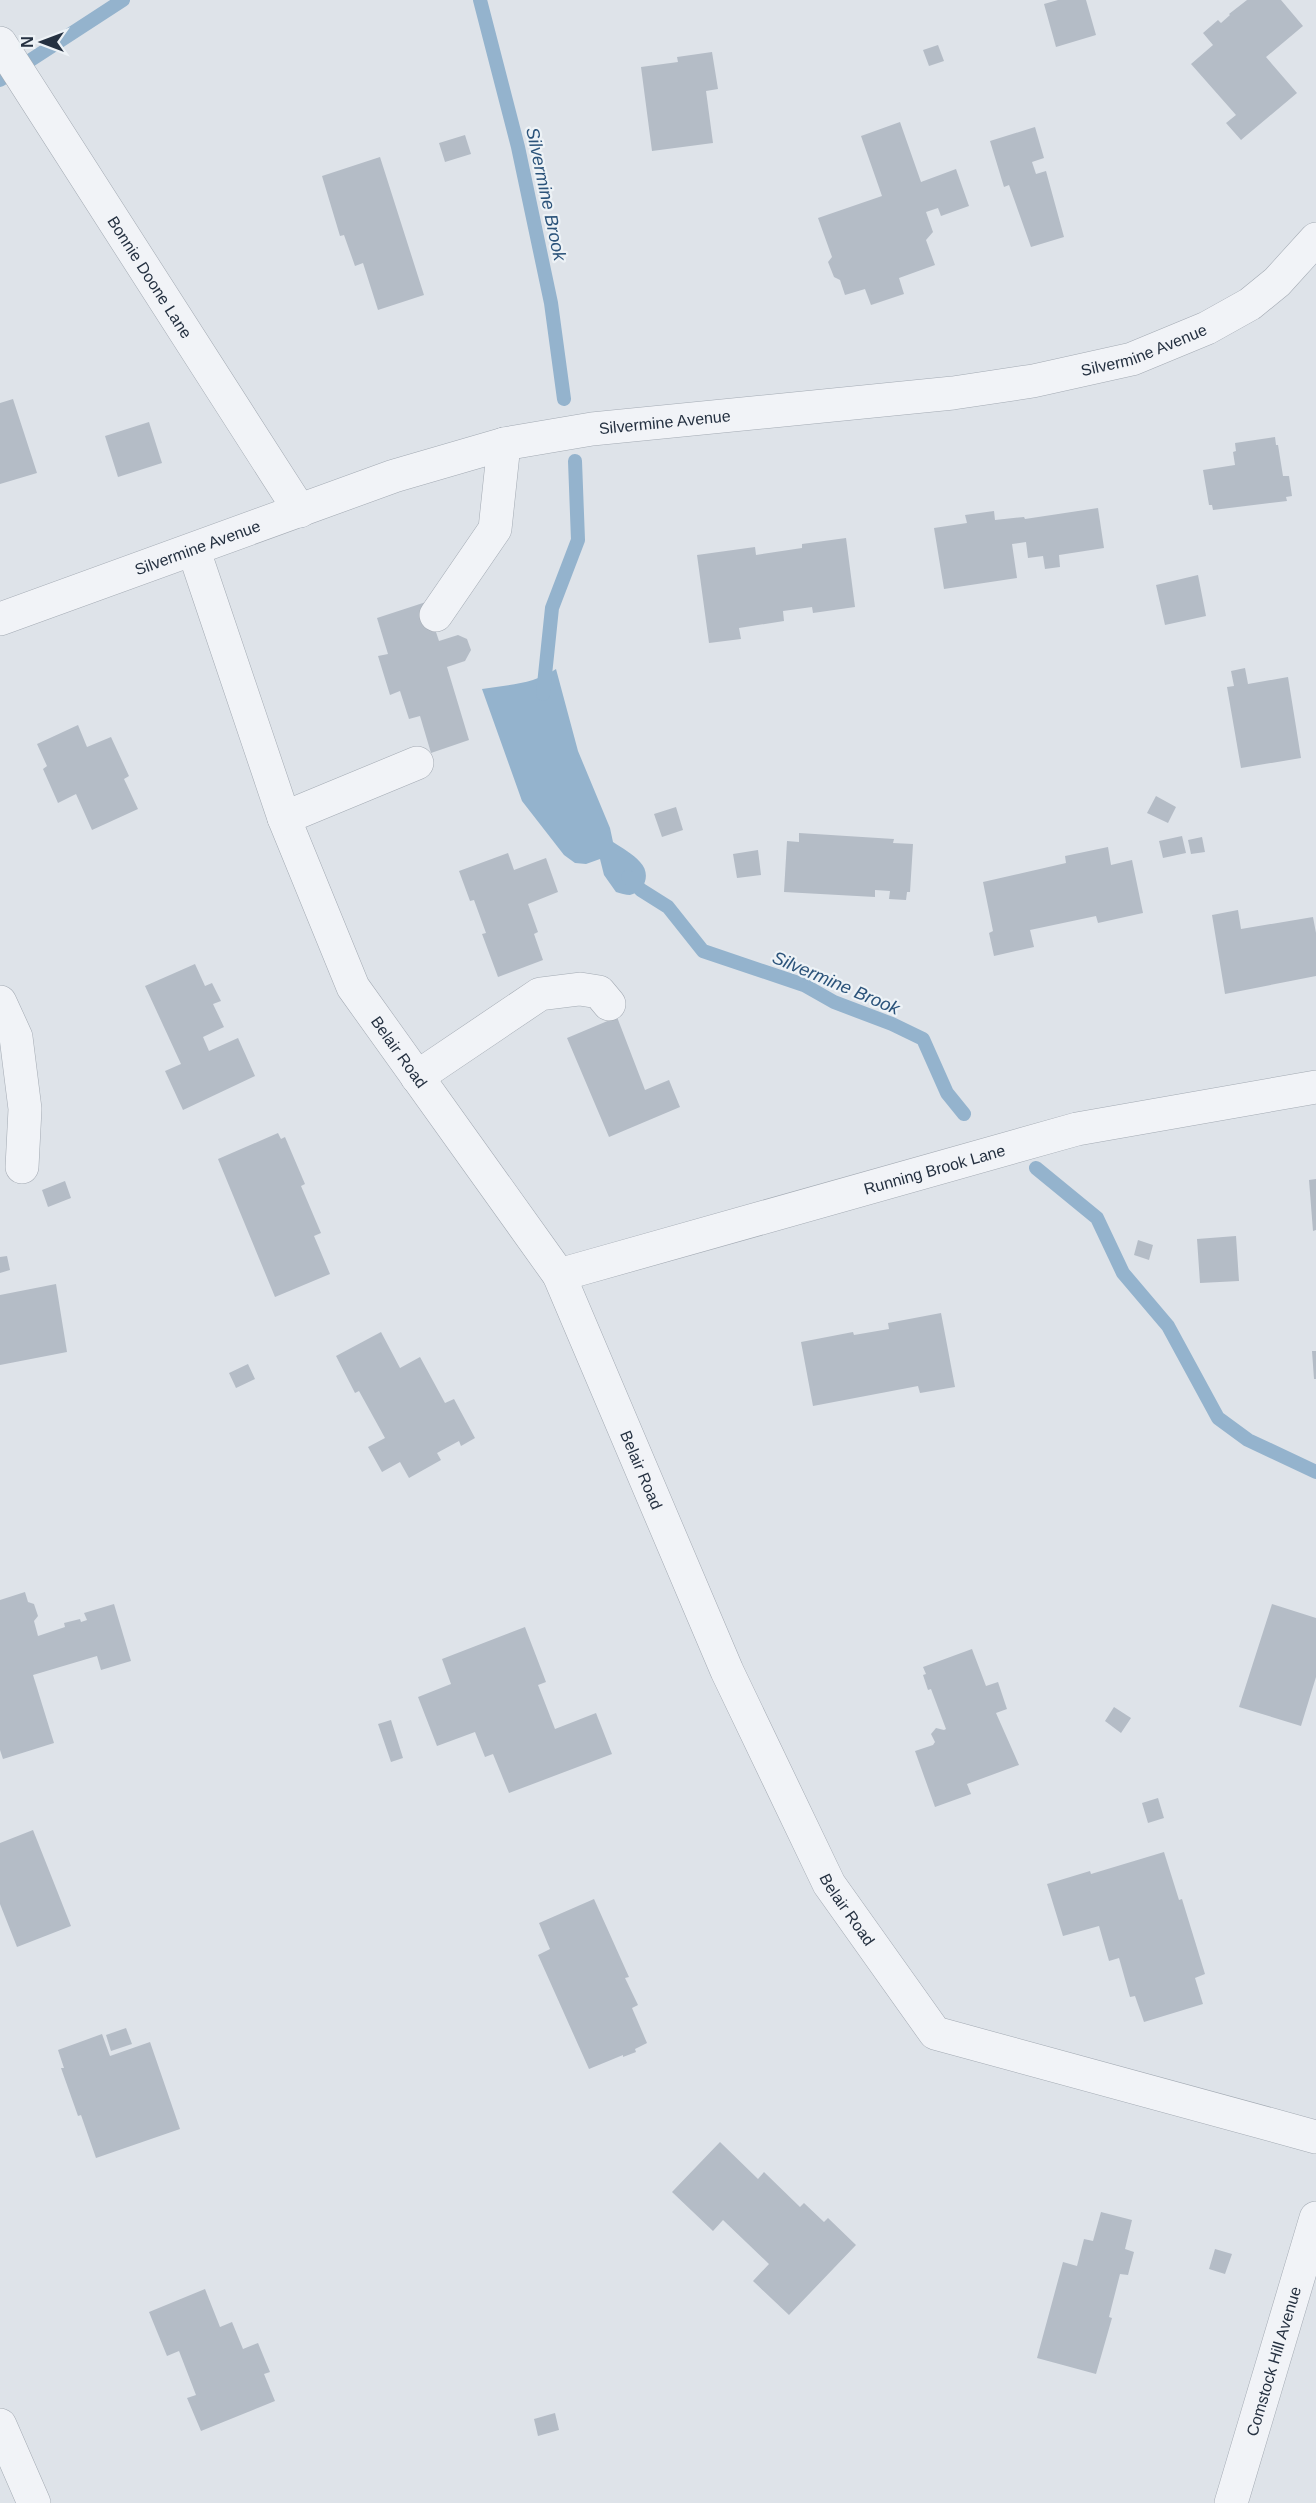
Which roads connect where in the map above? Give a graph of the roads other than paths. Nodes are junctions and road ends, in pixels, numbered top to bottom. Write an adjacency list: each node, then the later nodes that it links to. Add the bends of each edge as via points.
1 (0, 43): 4 (street, Bonnie Doone Lane)
2 (1316, 240): 3 (street, Silvermine Avenue, via 1277,282 1250,304 1207,328 1143,355 1088,371 953,393 592,429)
3 (504, 444): 4 (street, Silvermine Avenue, via 394,476); 6 (street, via 495,529)
4 (300, 511): 5 (street, Silvermine Avenue)
5 (194, 550): 7 (street, Silvermine Avenue); 9 (street, Belair Road)
6 (435, 615)
7 (0, 619)
8 (417, 763): 9 (street)
9 (284, 818): 12 (street, Belair Road, via 353,987)
10 (0, 1002): 14 (street, via 16,1037 25,1109)
11 (609, 1004): 12 (street, via 599,992 580,988 540,994)
12 (417, 1077): 15 (street, Belair Road)
13 (1316, 1087): 15 (street, Running Brook Lane, via 1077,1129)
14 (22, 1167)
15 (559, 1275): 16 (street, Belair Road, via 727,1671 829,1884 935,2033)
16 (1316, 2137)
17 (1316, 2218): 20 (street, Comstock Hill Avenue)
18 (0, 2425): 19 (street)
19 (34, 2503)
20 (1231, 2503)

